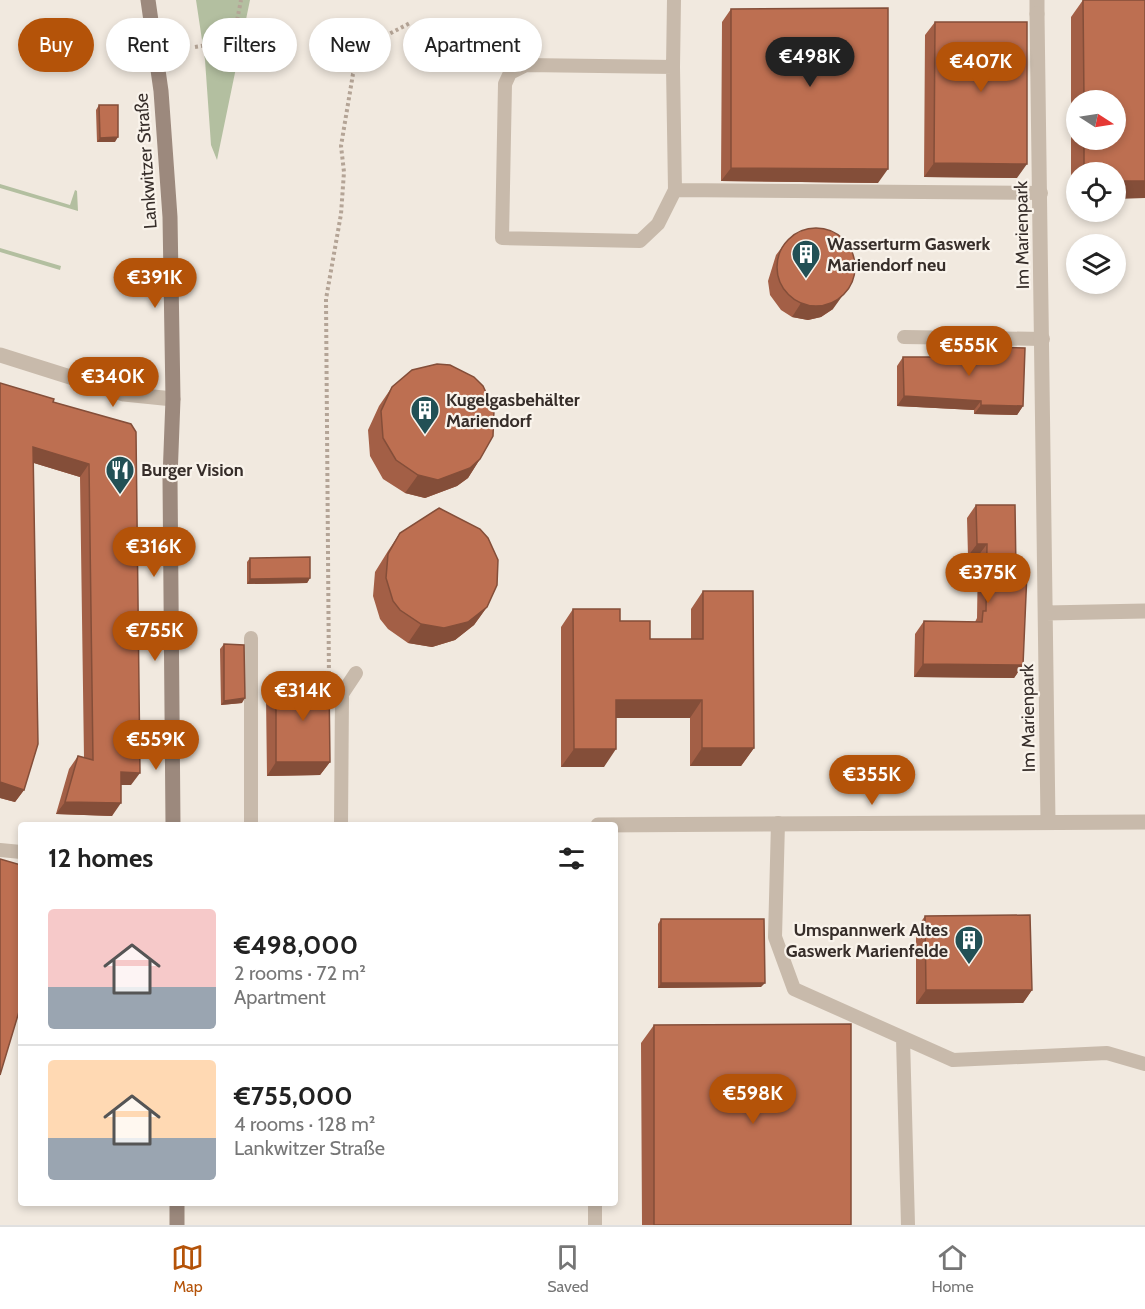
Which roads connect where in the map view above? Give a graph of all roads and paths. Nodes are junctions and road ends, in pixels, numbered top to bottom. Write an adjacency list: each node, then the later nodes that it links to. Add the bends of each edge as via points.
1 (148, 0): 13 (main road, Lankwitzer Straße, via 168,156)
2 (241, 0): 6 (path, via 233,41)
3 (674, 0): 7 (lane)
4 (1037, 7): 9 (street, Im Marienpark)
5 (403, 27): 18 (path, via 370,44 353,74 341,146 344,172 340,214 326,299)
6 (195, 47)
7 (673, 67): 8 (lane); 8 (lane, via 526,65 510,73 504,84 502,238 640,241 658,224)
8 (675, 190): 9 (lane)
9 (1041, 193): 11 (street, Im Marienpark)
10 (904, 337): 11 (lane)
11 (1043, 339): 15 (street, Im Marienpark)
12 (0, 355): 13 (street, via 124,394)
13 (173, 399): 19 (main road, Lankwitzer Straße)
14 (1145, 611): 15 (street)
15 (1046, 613): 22 (street, Im Marienpark)
16 (251, 638): 20 (lane)
17 (356, 673): 21 (lane, via 342,694)
18 (329, 681)
19 (173, 822)
20 (251, 822)
21 (341, 822)
22 (1048, 822): 23 (street); 24 (street)
23 (1145, 822)
24 (778, 823): 25 (street); 28 (lane, via 775,937 794,989)
25 (618, 825)
26 (0, 850): 27 (lane)
27 (18, 852)
28 (903, 1038): 29 (lane, via 953,1060 1107,1053); 34 (lane)
29 (1145, 1064)
30 (177, 1206): 32 (main road)
31 (595, 1206): 33 (lane)
32 (177, 1225)
33 (596, 1225)
34 (908, 1225)

